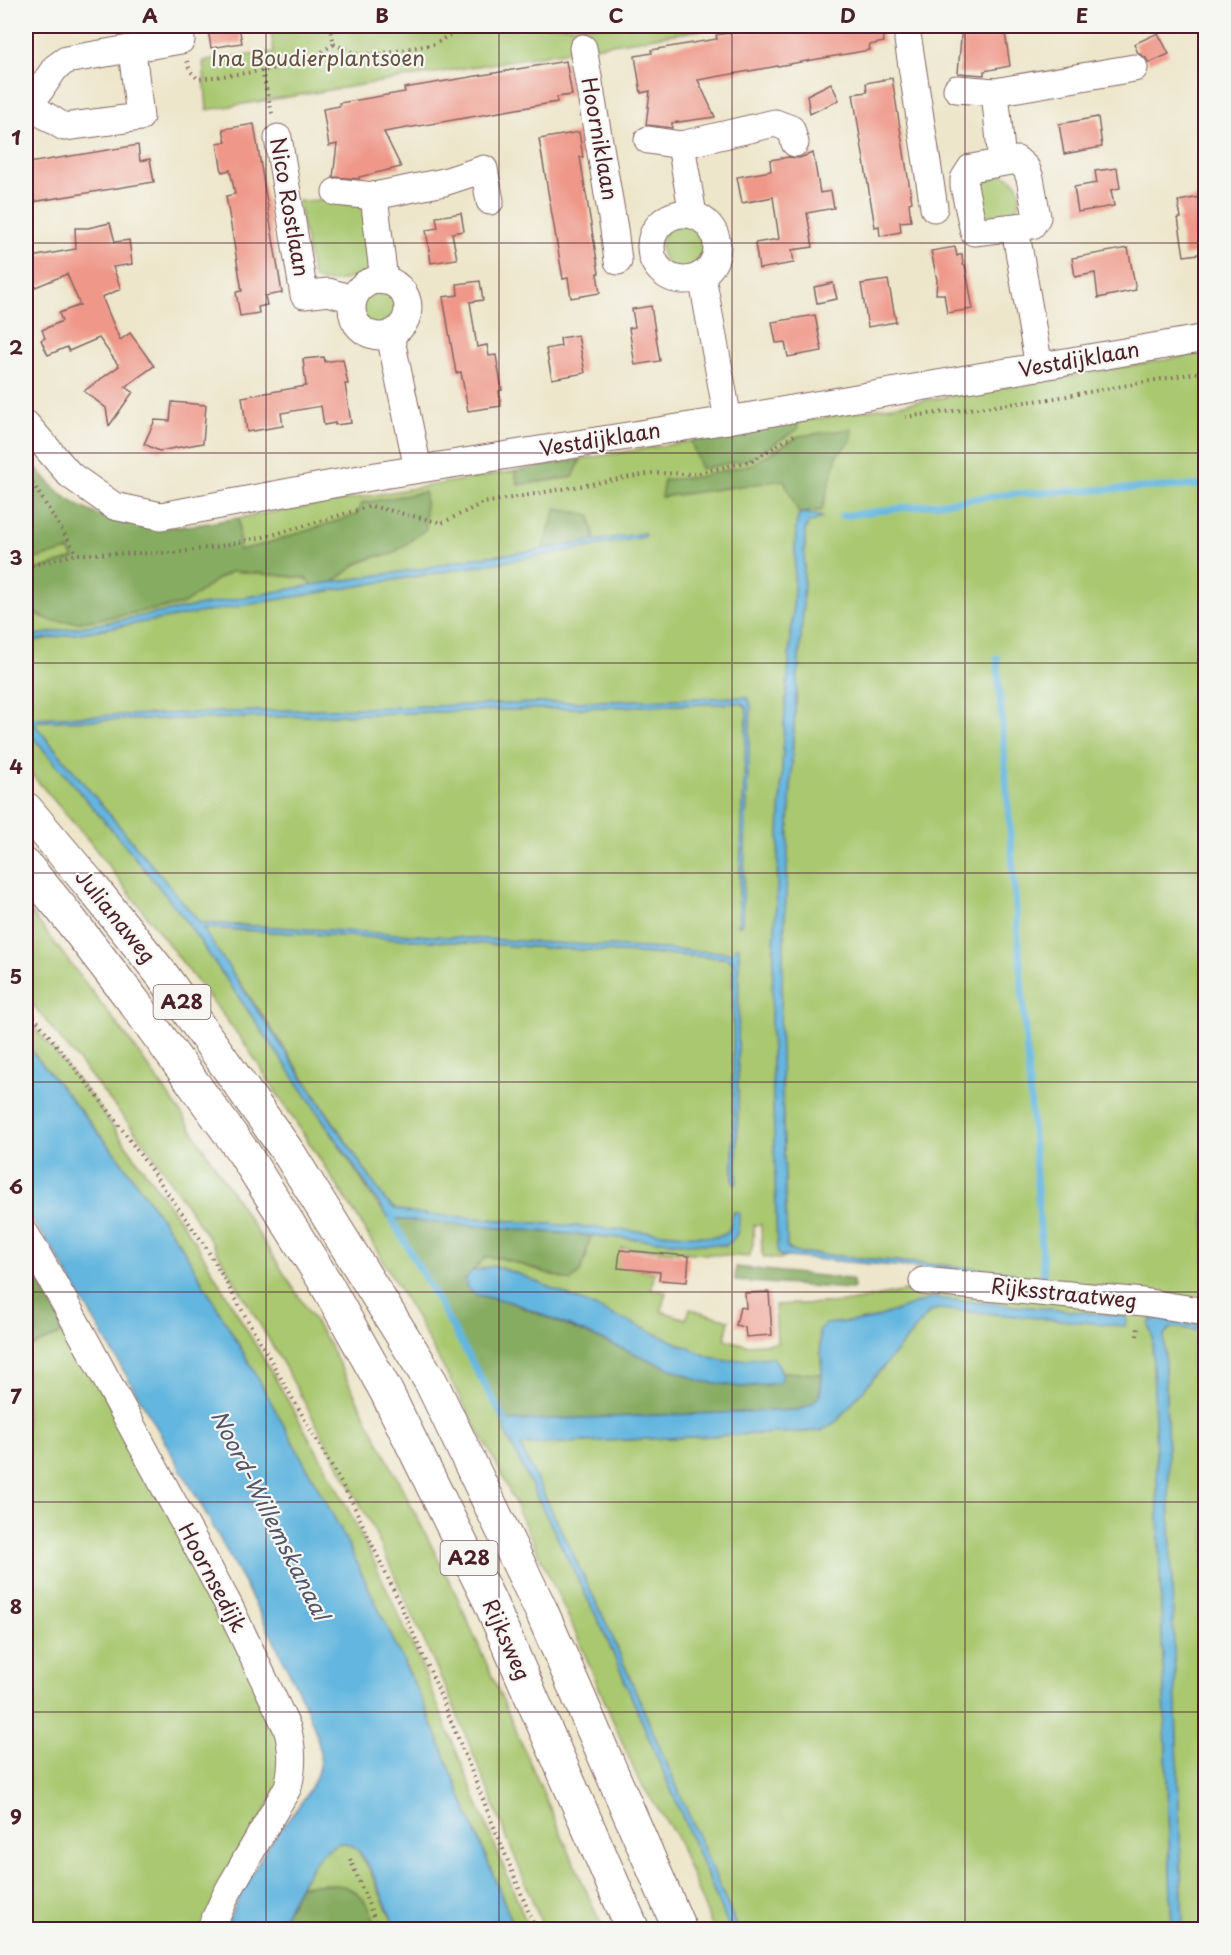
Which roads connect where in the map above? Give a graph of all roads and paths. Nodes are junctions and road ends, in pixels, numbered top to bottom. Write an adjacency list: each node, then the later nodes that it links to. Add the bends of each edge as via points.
1 (330, 26): 5 (path)
2 (463, 26): 5 (path, via 435,44 384,53 358,56)
3 (180, 33): 7 (street); 9 (path, via 189,71 198,79)
4 (908, 40): 19 (street)
5 (334, 44): 9 (path, via 309,60)
6 (583, 48): 26 (street, Hoorniklaan)
7 (132, 50): 12 (street, via 66,60 55,68); 12 (street, via 140,117 64,127)
8 (1134, 68): 11 (street)
9 (262, 71): 13 (path, Nico Rostlaan)
10 (957, 89): 11 (street)
11 (995, 92): 17 (street)
12 (28, 108)
13 (278, 138): 31 (street, Nico Rostlaan, via 304,295 328,292)
14 (648, 140): 16 (street)
15 (795, 143): 16 (street, via 791,129 775,123)
16 (681, 145): 24 (street)
17 (1002, 161): 18 (street, via 971,168); 25 (street, via 1017,160 1030,178 1037,218 1032,225)
18 (964, 179): 19 (street); 25 (street, via 974,232)
19 (930, 180): 23 (street)
20 (336, 192): 21 (street)
21 (374, 196): 22 (street, via 444,182 483,169); 30 (street)
22 (490, 201)
23 (934, 208)
24 (693, 215): 27 (street, via 672,216); 29 (street, via 705,221 717,243 717,256)
25 (1016, 228): 34 (street)
26 (614, 229): 27 (street, Hoorniklaan); 28 (street, Hoorniklaan)
27 (656, 229): 29 (street, via 651,241 656,266 677,280)
28 (618, 261)
29 (702, 276): 37 (street)
30 (384, 280): 31 (street, via 366,284); 32 (street, via 396,285 408,305 404,322)
31 (353, 299): 32 (street, via 354,320 360,328 380,336)
32 (390, 334): 40 (street)
33 (1206, 338): 34 (street, Vestdijklaan)
34 (1039, 367): 37 (street, Vestdijklaan)
35 (1206, 371): 36 (path, via 1050,399)
36 (896, 418)
37 (728, 420): 40 (street, Vestdijklaan)
38 (26, 424): 40 (street, Vestdijklaan, via 70,475 114,507 161,516)
39 (798, 432): 42 (path, via 752,461 693,474 653,473 483,503 442,523 371,506 221,546 174,553)
40 (418, 469)
41 (26, 473): 42 (path)
42 (77, 554): 43 (path)
43 (26, 567)
44 (26, 809): 48 (highway, Julianaweg / A28, via 163,976 290,1155)
45 (26, 866): 47 (highway, Julianaweg / A28, via 134,1002)
46 (26, 1007): 55 (path, via 106,1107 204,1244 352,1502 436,1684)
47 (275, 1202): 56 (highway, Rijksweg / A28, via 386,1391 490,1602)
48 (322, 1207): 57 (highway, Rijksweg / A28, via 431,1382 541,1610)
49 (26, 1235): 53 (street, Hoornsedijk, via 229,1606 291,1743 288,1787)
50 (923, 1281): 51 (street, Rijksstraatweg, via 1168,1304)
51 (1206, 1312)
52 (350, 1859): 54 (path)
53 (210, 1929)
54 (379, 1929)
55 (536, 1929)
56 (633, 1929)
57 (680, 1929)

